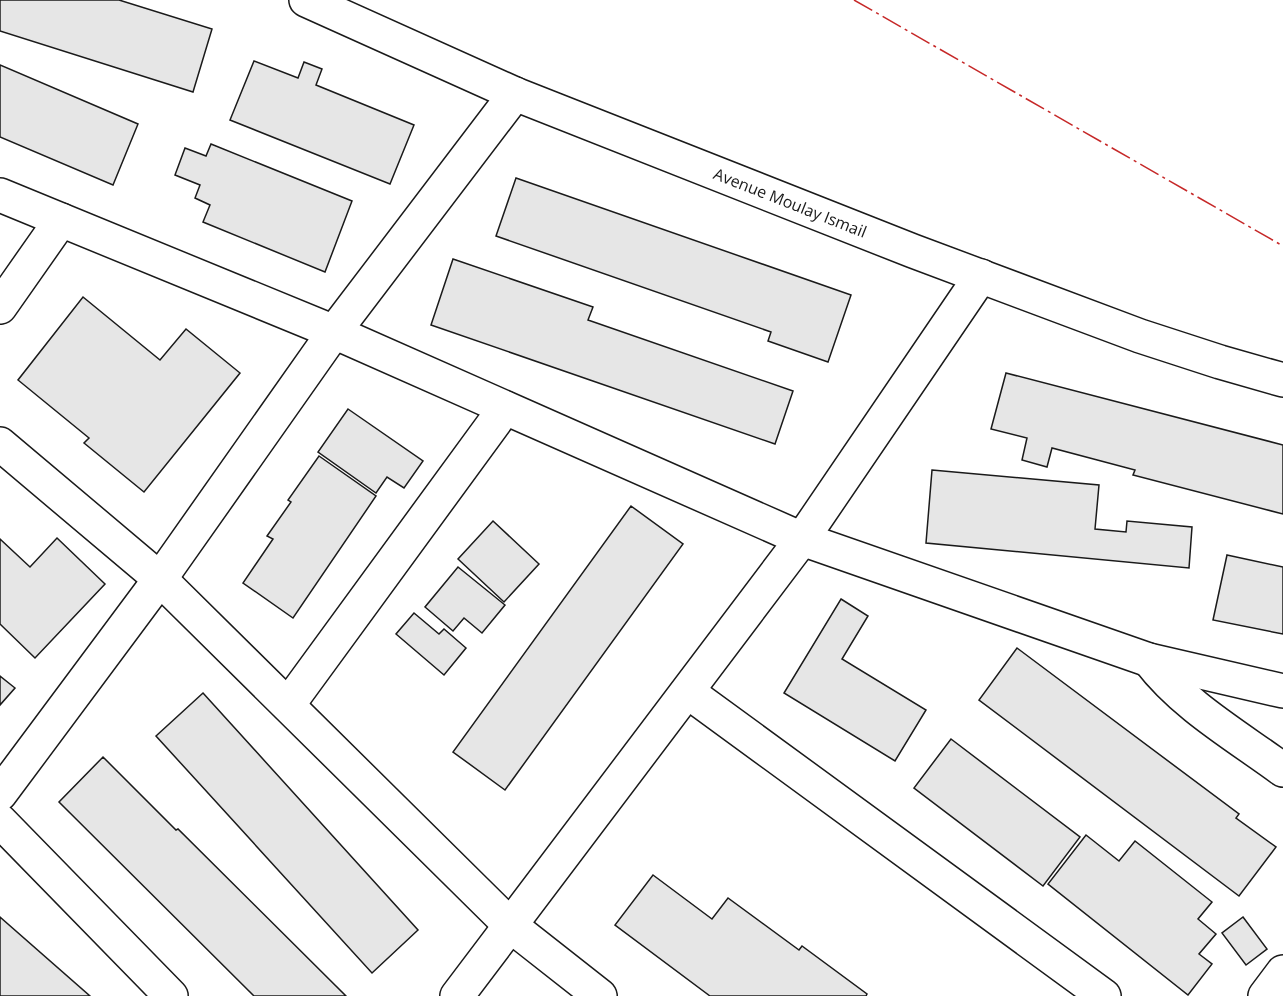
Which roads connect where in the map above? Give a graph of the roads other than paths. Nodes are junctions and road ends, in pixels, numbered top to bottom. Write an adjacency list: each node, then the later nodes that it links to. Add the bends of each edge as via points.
1 (306, 0): 2 (street, Avenue Moulay Ismail)
2 (515, 94): 5 (street, Avenue Moulay Ismail); 7 (street)
3 (0, 195): 4 (street)
4 (61, 220): 6 (street); 7 (street)
5 (981, 276): 8 (street, Avenue Moulay Ismail, via 1140,336); 11 (street)
6 (0, 307)
7 (334, 332): 9 (street); 12 (street)
8 (1283, 380)
9 (505, 408): 11 (street); 16 (street)
10 (0, 444): 12 (street)
11 (802, 539): 13 (street); 14 (street)
12 (160, 579): 16 (street); 18 (street)
13 (1149, 660): 15 (street); 17 (street, via 1186,699)
14 (688, 692): 20 (street); 25 (street)
15 (1283, 692)
16 (288, 705): 20 (street)
17 (1283, 770)
18 (0, 794)
19 (0, 821): 22 (street)
20 (511, 926): 23 (street); 24 (street)
21 (1283, 972): 26 (street)
22 (171, 996)
23 (457, 996)
24 (600, 996)
25 (1104, 996)
26 (1265, 996)

